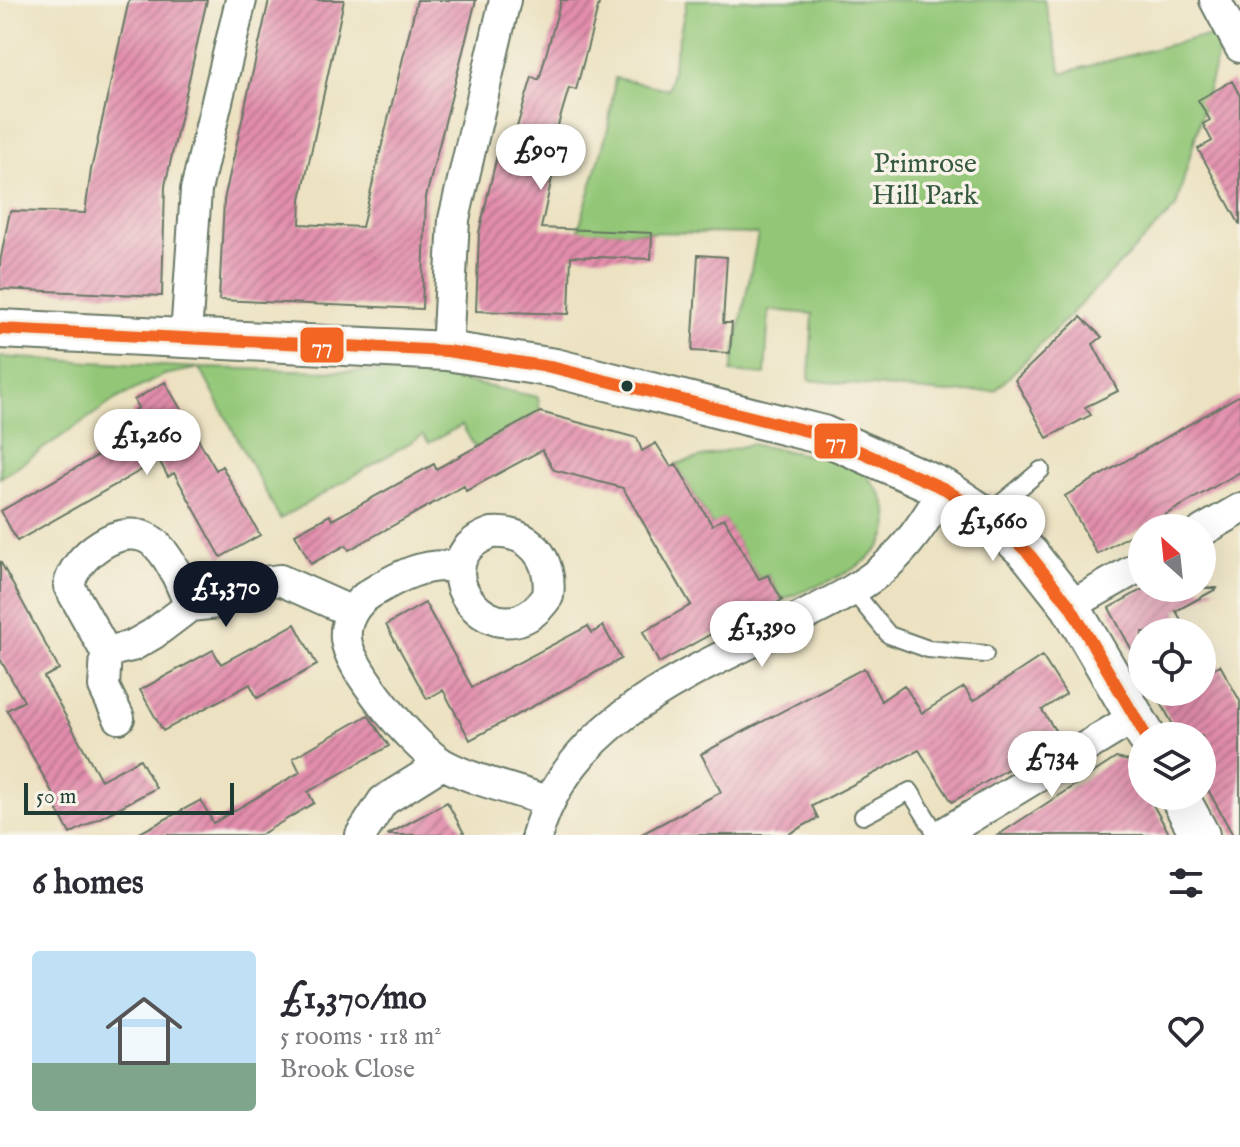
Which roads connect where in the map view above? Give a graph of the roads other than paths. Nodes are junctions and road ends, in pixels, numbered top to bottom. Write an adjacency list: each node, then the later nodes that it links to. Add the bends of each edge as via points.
1 (241, 0): 4 (street, via 196,190)
2 (505, 0): 5 (street, via 454,219)
3 (0, 329): 4 (street)
4 (186, 336): 5 (street)
5 (447, 351): 7 (street, via 555,368 823,435)
6 (1041, 470): 9 (lane)
7 (945, 489): 9 (street); 13 (street, via 914,538)
8 (1240, 509): 10 (street)
9 (986, 516): 15 (street, via 1029,554)
10 (1216, 523)
11 (457, 567): 16 (street, via 439,564 399,577)
12 (1128, 573): 15 (street)
13 (853, 591): 18 (lane, via 889,635 928,649); 23 (street, via 624,715 582,751)
14 (190, 606): 16 (street, via 218,603 280,580); 17 (street, via 132,646); 17 (street, via 150,539 114,538 78,563 69,586)
15 (1070, 606): 20 (street)
16 (352, 612): 22 (street, via 346,639 357,668 408,732)
17 (106, 652): 19 (street, via 104,687)
18 (985, 654)
19 (119, 718)
20 (1138, 722)
21 (1128, 733): 28 (street)
22 (442, 764): 23 (street); 26 (street, via 383,801)
23 (547, 801): 27 (street)
24 (1187, 810): 29 (street)
25 (863, 816): 28 (lane, via 910,791)
26 (361, 835)
27 (537, 835)
28 (939, 835)
29 (1200, 835)

